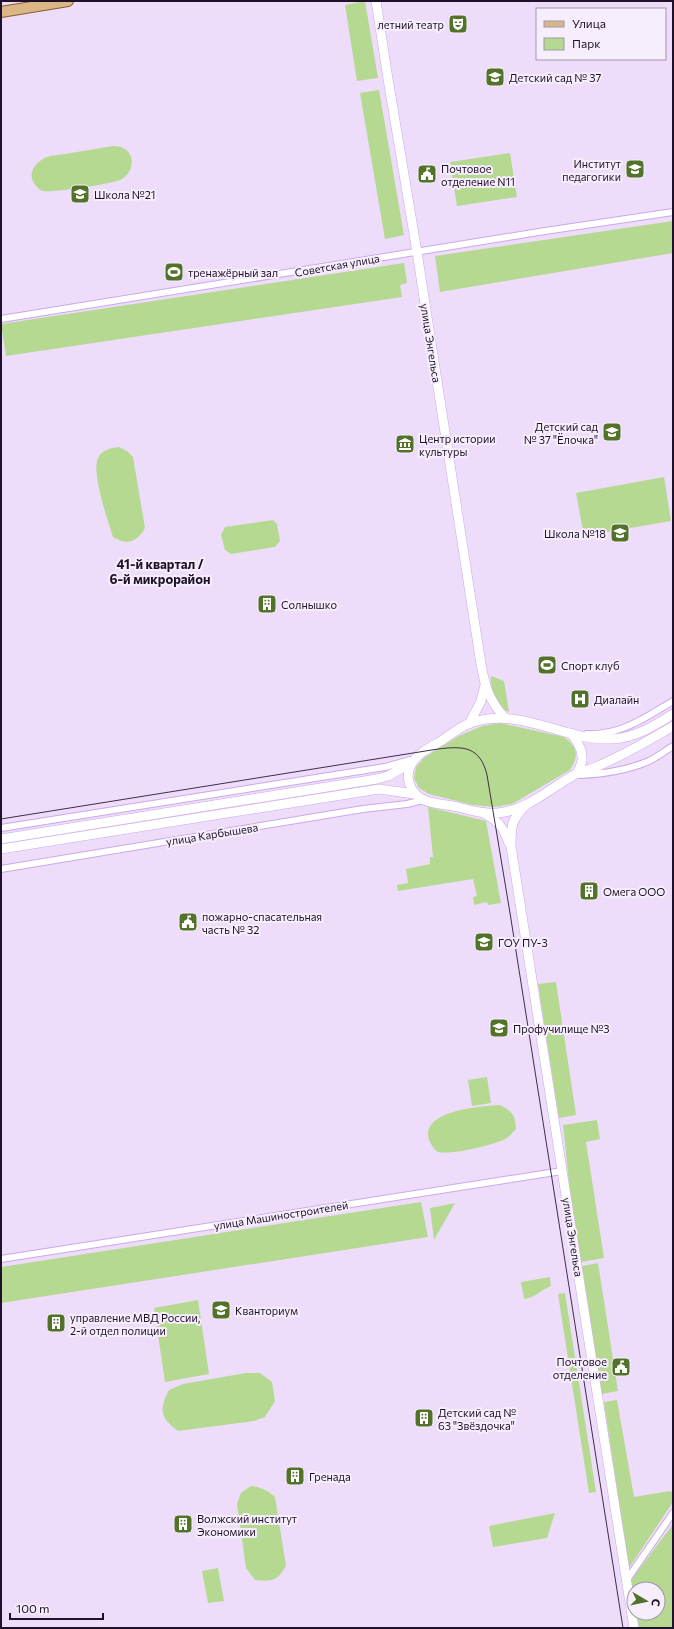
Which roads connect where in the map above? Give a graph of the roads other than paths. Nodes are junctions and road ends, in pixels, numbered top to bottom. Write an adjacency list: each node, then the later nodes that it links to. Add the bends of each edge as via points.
1 (17, 1): 4 (main road)
2 (68, 1): 4 (main road)
3 (376, 1): 7 (main road, улица Энгельса)
4 (26, 8): 5 (main road)
5 (1, 12)
6 (673, 212): 7 (street, Советская улица)
7 (417, 252): 8 (street, Советская улица); 9 (main road, улица Энгельса)
8 (1, 318)
9 (484, 685): 12 (main road, улица Энгельса); 13 (main road, улица Энгельса, via 481,701)
10 (673, 701): 15 (street, via 627,728 590,734)
11 (673, 714): 15 (main road, via 634,735 614,739 592,739)
12 (505, 718): 13 (main road); 15 (main road)
13 (469, 724): 17 (main road, via 423,752)
14 (673, 726): 18 (main road, улица Карбышева, via 639,747 591,770)
15 (571, 733): 18 (main road, via 582,749 583,760)
16 (673, 746): 18 (street, улица Карбышева, via 650,761 590,774)
17 (414, 761): 19 (main road, via 409,769 408,779); 23 (street); 24 (main road, via 388,776 377,779)
18 (576, 774): 21 (main road, улица Карбышева)
19 (415, 794): 20 (main road, улица Карбышева); 26 (main road, улица Карбышева, via 379,789)
20 (423, 800): 22 (main road, улица Карбышева); 27 (street, улица Карбышева)
21 (526, 805): 22 (main road, улица Карбышева, via 497,814); 25 (main road, улица Энгельса, via 513,821)
22 (483, 813): 25 (main road, улица Энгельса, via 504,829)
23 (1, 828)
24 (1, 839)
25 (511, 846): 28 (main road, улица Энгельса)
26 (1, 849)
27 (1, 869)
28 (562, 1171): 29 (street, улица Машиностроителей); 31 (main road, улица Энгельса)
29 (1, 1259)
30 (673, 1513): 31 (street)
31 (626, 1581)

